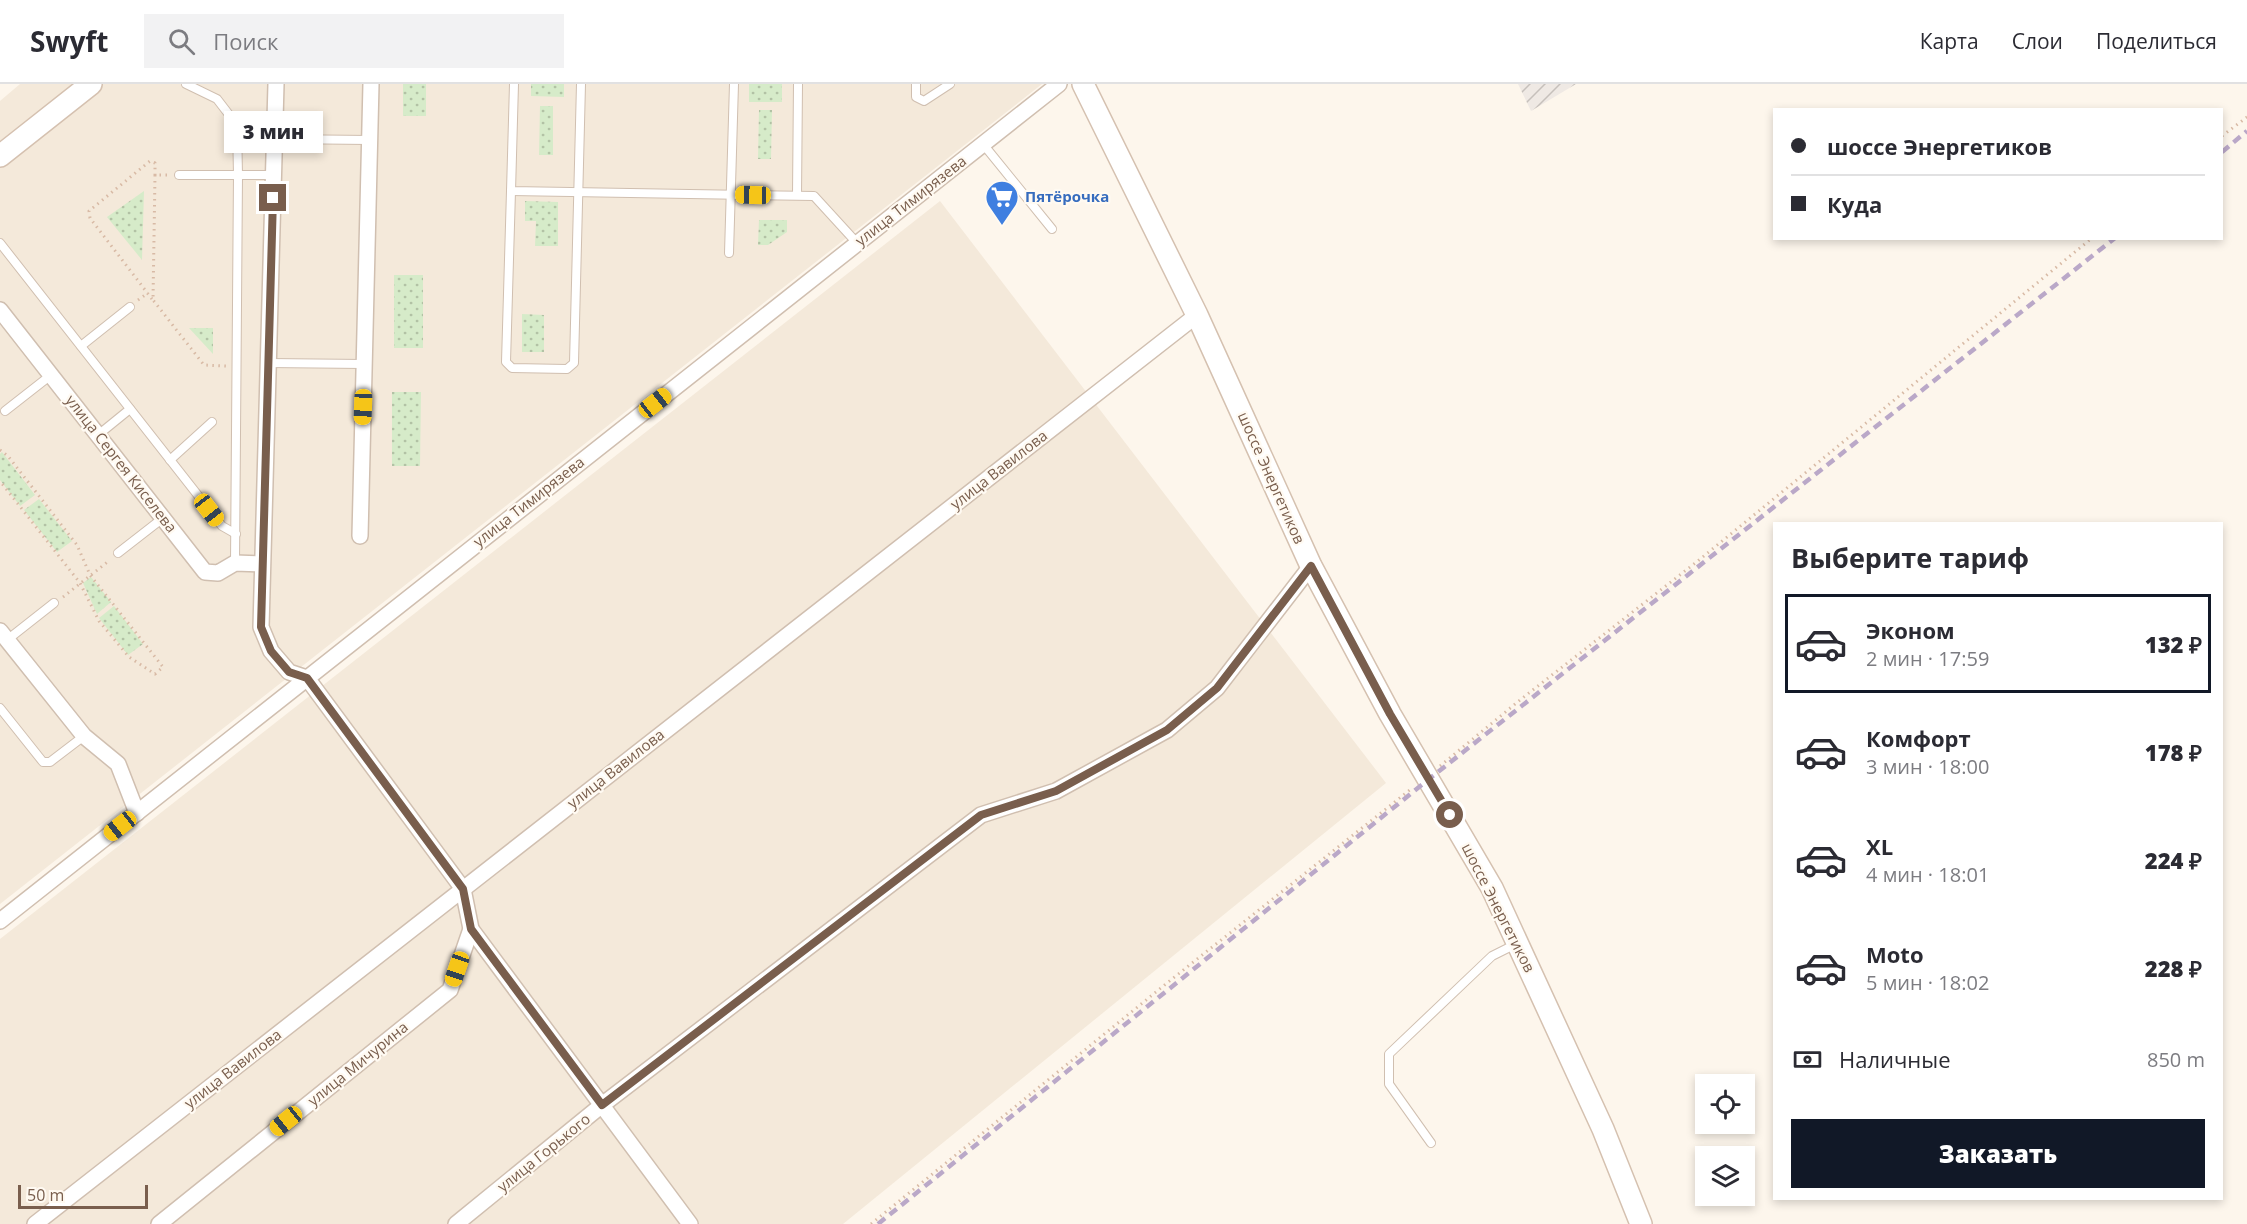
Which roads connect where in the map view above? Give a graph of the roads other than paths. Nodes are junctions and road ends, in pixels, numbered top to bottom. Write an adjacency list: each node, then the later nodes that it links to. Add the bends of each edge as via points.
1 (91, 84): 16 (main road)
2 (186, 84): 18 (lane, via 217,99 237,125)
3 (276, 84): 13 (street)
4 (371, 84): 14 (street)
5 (514, 84): 20 (lane)
6 (581, 84): 21 (lane)
7 (734, 84): 22 (lane)
8 (798, 84): 23 (lane)
9 (916, 84): 10 (lane, via 916,97 924,101)
10 (950, 84)
11 (1059, 84): 15 (street, улица Тимирязева)
12 (1083, 84): 30 (main road, шоссе Энергетиков)
13 (275, 139): 14 (lane); 19 (street)
14 (370, 140): 33 (street)
15 (983, 144): 24 (lane); 26 (street, улица Тимирязева)
16 (0, 156)
17 (179, 174): 18 (lane)
18 (238, 174): 19 (lane); 41 (lane)
19 (274, 174): 32 (street)
20 (511, 191): 21 (lane); 21 (lane, via 506,362 512,368 567,369 574,363)
21 (578, 192): 22 (lane)
22 (731, 194): 23 (lane); 27 (lane)
23 (797, 195): 26 (lane, via 814,196)
24 (1052, 230)
25 (0, 243): 31 (lane)
26 (857, 243): 49 (street, улица Тимирязева)
27 (729, 253)
28 (130, 307): 31 (lane)
29 (0, 310): 34 (street, улица Сергея Киселева)
30 (1197, 315): 46 (main road, шоссе Энергетиков); 53 (street, улица Вавилова)
31 (81, 346): 35 (lane)
32 (268, 363): 33 (lane); 45 (street)
33 (364, 364): 42 (street)
34 (51, 375): 36 (lane); 38 (street, улица Сергея Киселева)
35 (130, 410): 38 (lane); 39 (lane)
36 (4, 411)
37 (212, 423): 39 (lane)
38 (98, 435): 40 (street, улица Сергея Киселева)
39 (170, 460): 41 (lane, via 222,526)
40 (163, 518): 43 (lane); 44 (street, улица Сергея Киселева, via 205,572 218,573)
41 (236, 534): 44 (lane)
42 (360, 536)
43 (118, 553)
44 (235, 563): 45 (street, улица Сергея Киселева)
45 (262, 564): 49 (street, via 261,627 271,651 289,672)
46 (1311, 566): 56 (main road, шоссе Энергетиков, via 1390,714 1492,888); 57 (street, улица Горького, via 1217,688 1167,730 1056,791 981,815)
47 (54, 603): 48 (lane)
48 (4, 635): 51 (street)
49 (307, 678): 52 (street, улица Тимирязева); 53 (street)
50 (0, 708): 51 (lane, via 42,762 50,762)
51 (84, 736): 52 (street, via 118,764)
52 (137, 813): 54 (street, улица Тимирязева)
53 (463, 889): 55 (street); 59 (street, улица Вавилова)
54 (0, 921)
55 (471, 929): 57 (street); 60 (street, улица Мичурина, via 450,990)
56 (1517, 943): 58 (lane, via 1492,956 1389,1054 1389,1084); 63 (main road, шоссе Энергетиков, via 1603,1129)
57 (602, 1105): 61 (street, улица Горького); 62 (street)
58 (1431, 1143)
59 (35, 1224)
60 (159, 1224)
61 (456, 1224)
62 (690, 1224)
63 (1641, 1224)

